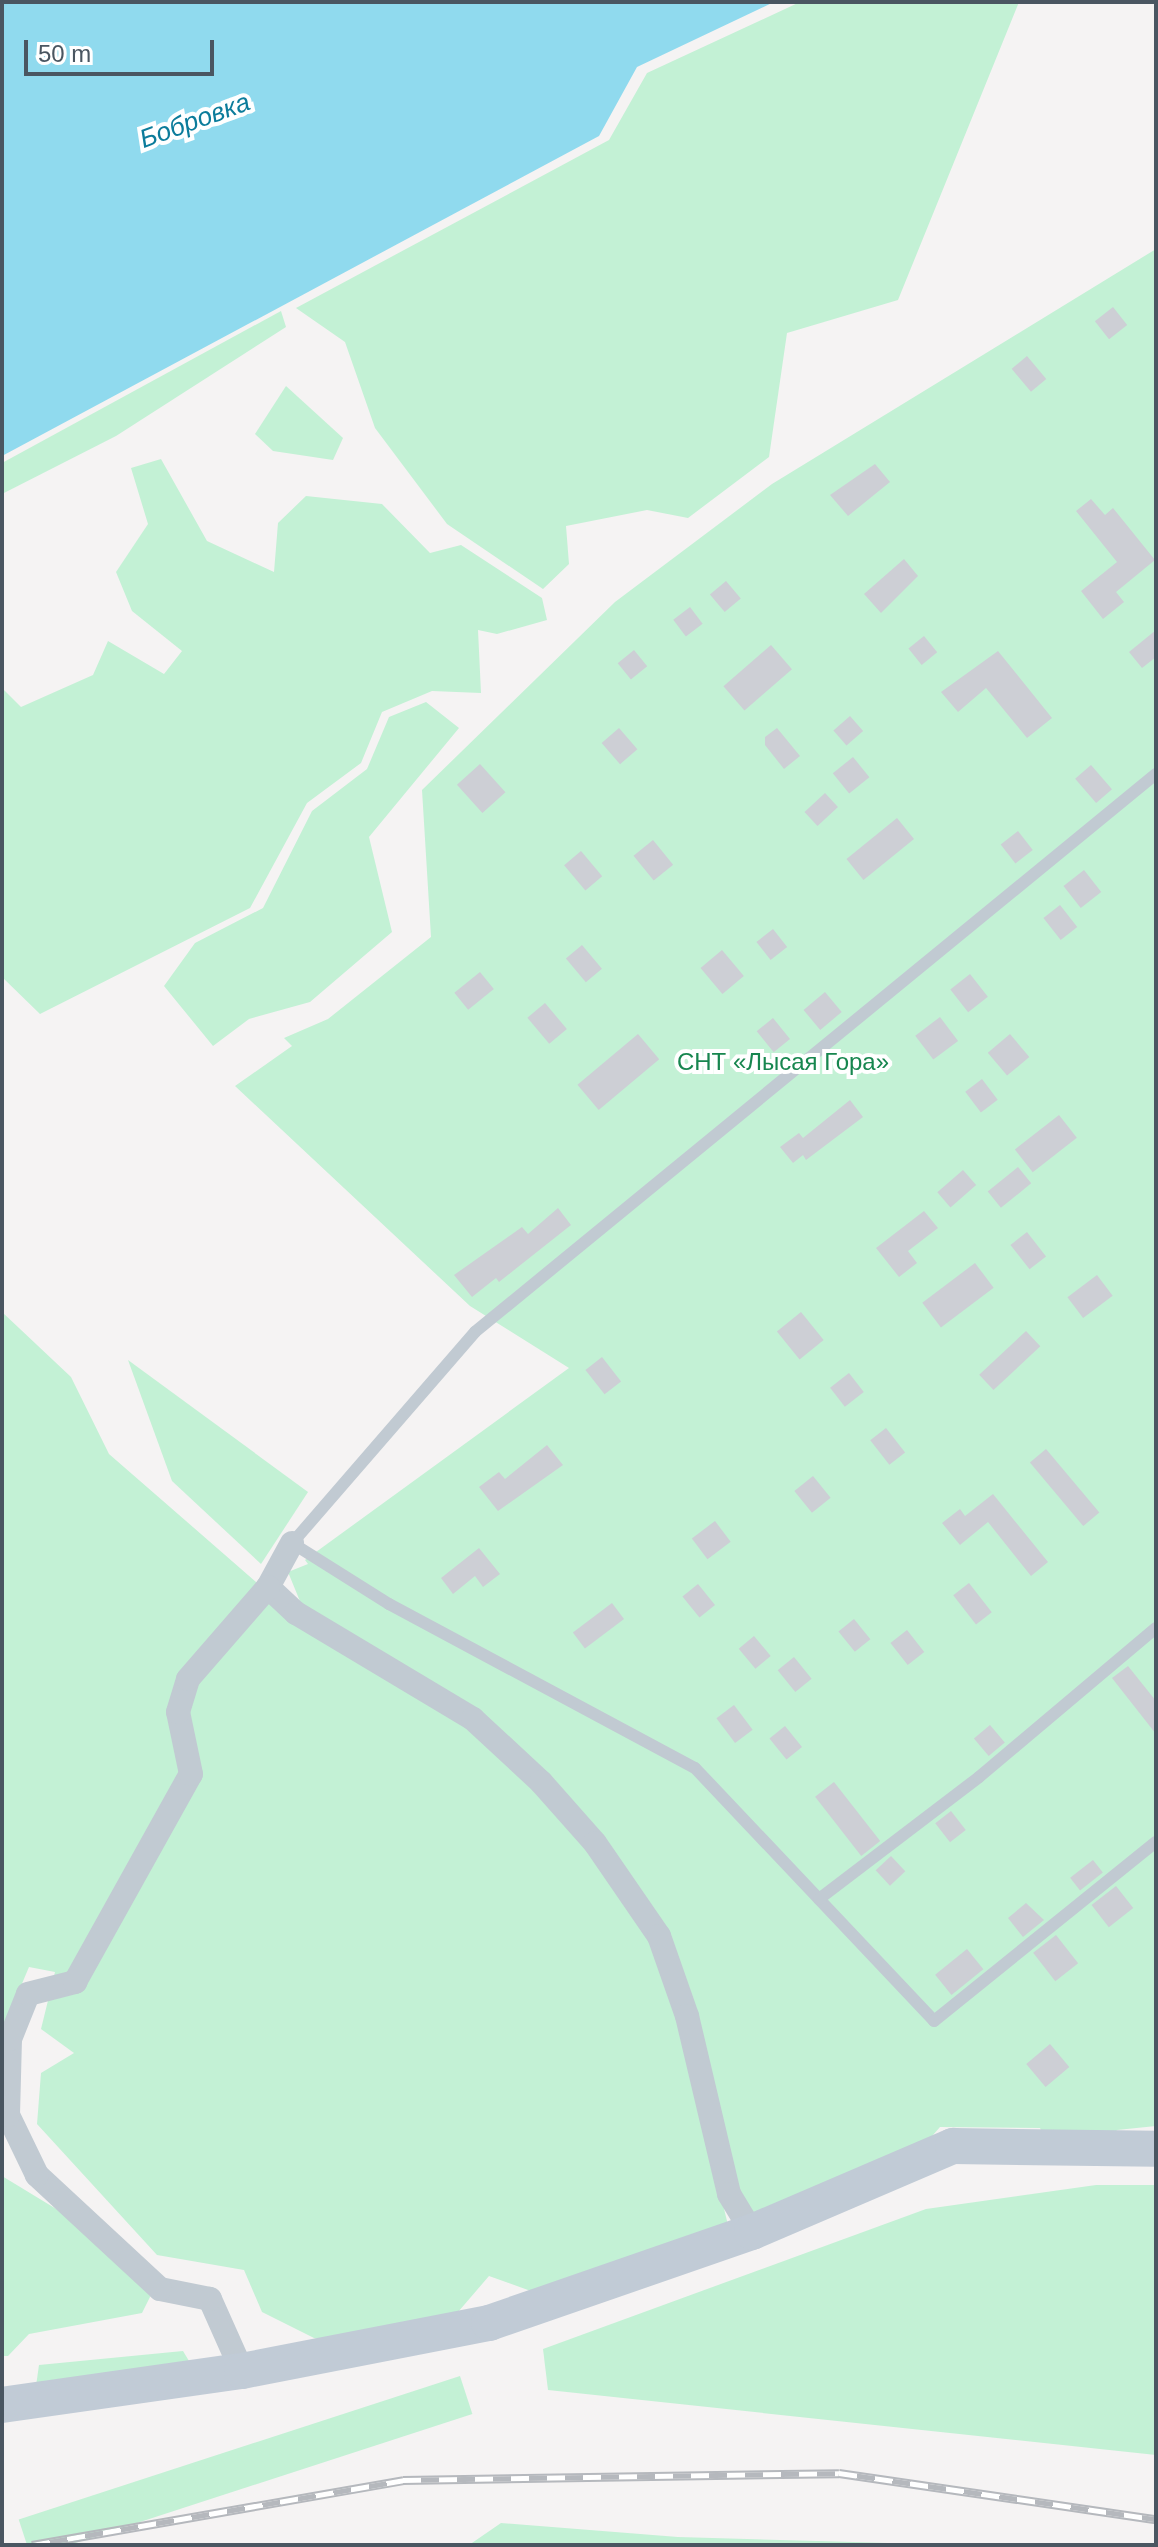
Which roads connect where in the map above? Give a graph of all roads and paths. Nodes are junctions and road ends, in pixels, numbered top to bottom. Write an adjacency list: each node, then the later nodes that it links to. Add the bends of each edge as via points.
1 (1156, 774): 2 (lane, via 475,1332)
2 (292, 1543): 3 (street); 6 (lane, via 429,1627 695,1768)
3 (268, 1587): 8 (street, via 296,1613 473,1719 541,1782 595,1843 659,1936 687,2016 729,2194); 9 (street, via 188,1679 178,1712 191,1774 75,1982 28,1994 10,2039 8,2115 37,2175 160,2289 210,2299)
4 (1156, 1628): 6 (lane, via 979,1777)
5 (1156, 1842): 6 (lane, via 934,2021)
6 (819, 1899)
7 (1156, 2149): 8 (main road, via 953,2146)
8 (752, 2232): 9 (main road, via 489,2323)
9 (242, 2371): 10 (main road)
10 (2, 2405)

